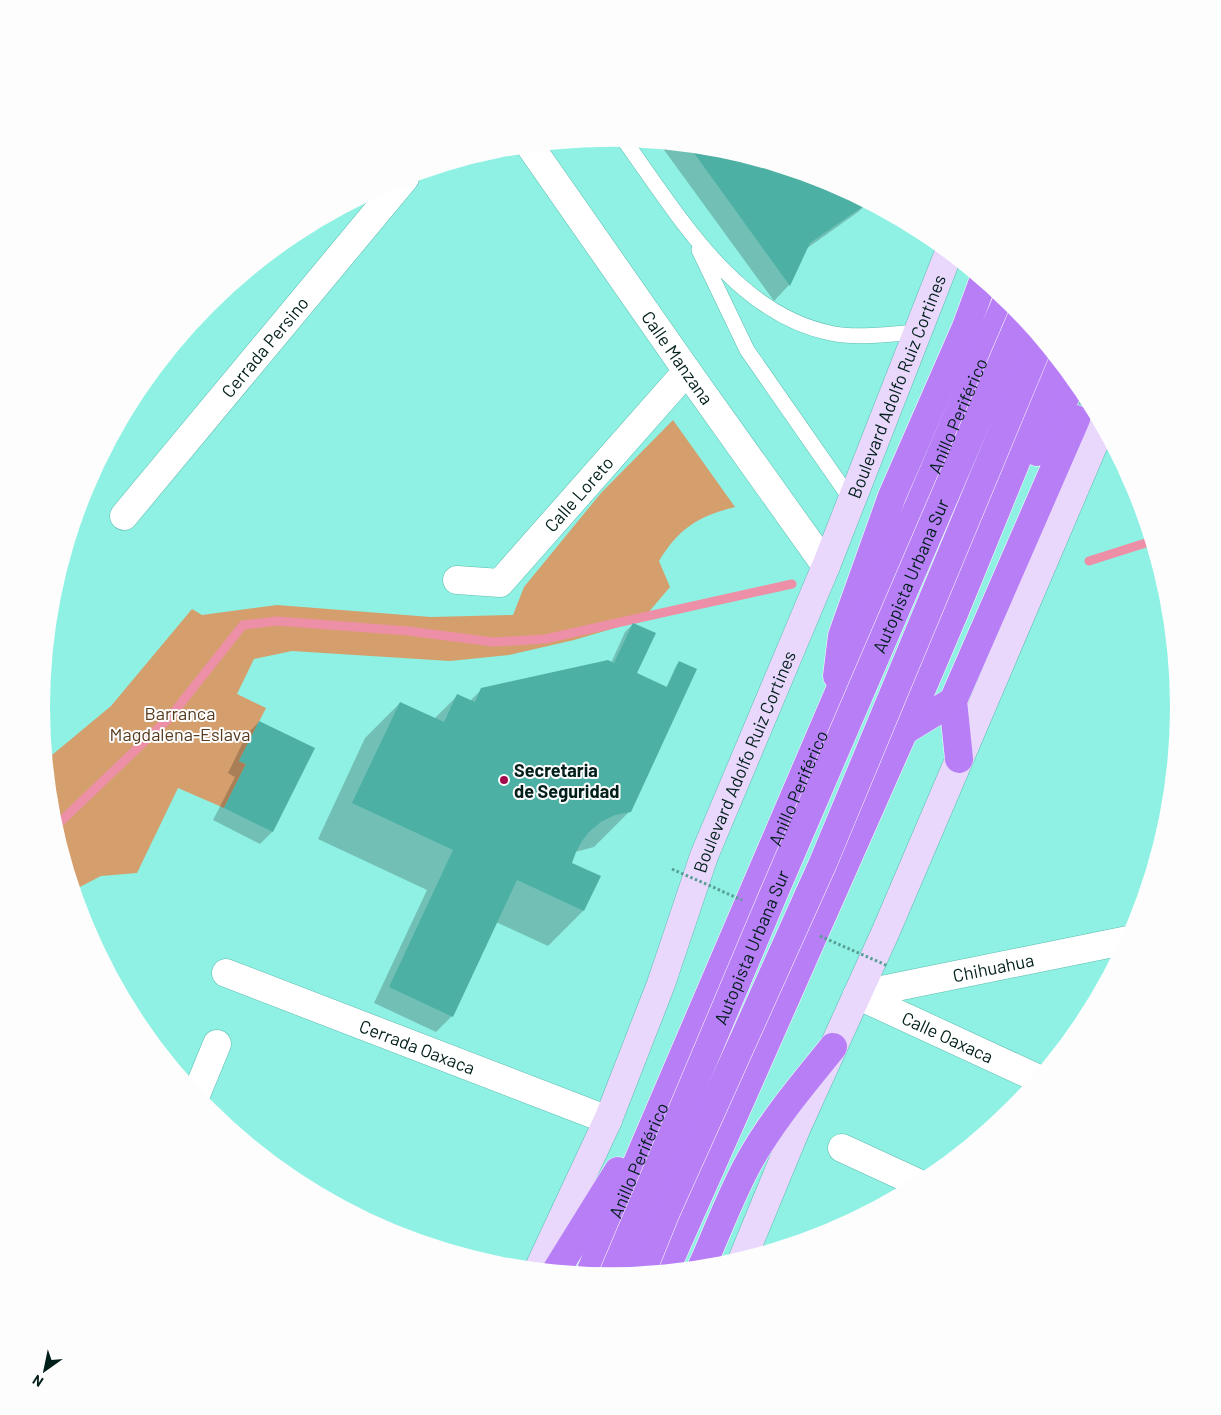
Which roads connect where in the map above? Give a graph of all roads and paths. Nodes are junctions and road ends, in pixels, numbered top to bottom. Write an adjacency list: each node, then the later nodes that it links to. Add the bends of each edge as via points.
1 (629, 148): 4 (lane)
2 (534, 152): 12 (street, Calle Manzana)
3 (394, 191): 16 (street, Cerrada Persino)
4 (691, 233): 9 (lane, via 728,275 765,307 806,328 832,334); 15 (lane, via 747,350)
5 (946, 259): 9 (main road, Boulevard Adolfo Ruiz Cortines)
6 (981, 287): 21 (highway, via 892,496 842,636)
7 (1004, 308): 21 (highway, Anillo Periférico)
8 (1019, 324): 42 (highway, Autopista Urbana Sur, bridge)
9 (918, 332): 15 (main road, Boulevard Adolfo Ruiz Cortines)
10 (1038, 346): 40 (highway, Autopista Urbana Sur, bridge, via 823,863)
11 (1055, 366): 19 (highway)
12 (687, 371): 17 (street, Calle Manzana); 18 (street, Calle Loreto, via 500,583)
13 (1070, 387): 19 (highway)
14 (1089, 422): 20 (highway); 23 (main road)
15 (852, 500): 17 (main road, Boulevard Adolfo Ruiz Cortines)
16 (124, 516)
17 (826, 566): 32 (main road, Boulevard Adolfo Ruiz Cortines, via 704,856 661,984)
18 (457, 580)
19 (955, 611): 22 (highway)
20 (953, 701): 22 (highway); 23 (highway)
21 (835, 704): 31 (highway, Anillo Periférico)
22 (904, 731): 39 (highway)
23 (959, 759): 26 (main road)
24 (1119, 942): 26 (street, Chihuahua)
25 (226, 973): 32 (street, Cerrada Oaxaca)
26 (857, 995): 28 (main road); 29 (street, Calle Oaxaca)
27 (217, 1044): 30 (street)
28 (834, 1047): 35 (main road); 36 (highway, via 768,1131 750,1161)
29 (1033, 1075)
30 (199, 1088)
31 (666, 1093): 38 (highway); 41 (highway, Anillo Periférico)
32 (608, 1120): 37 (main road, Boulevard Adolfo Ruiz Cortines)
33 (842, 1148): 34 (street)
34 (912, 1180)
35 (746, 1251)
36 (705, 1260)
37 (541, 1263)
38 (559, 1265)
39 (668, 1265)
40 (644, 1267)
41 (592, 1268)
42 (616, 1268)

